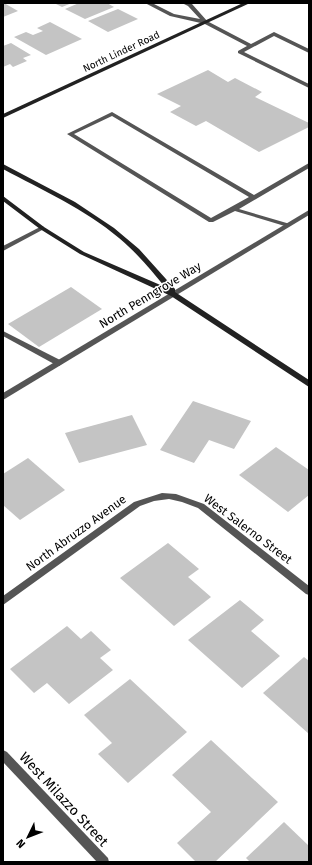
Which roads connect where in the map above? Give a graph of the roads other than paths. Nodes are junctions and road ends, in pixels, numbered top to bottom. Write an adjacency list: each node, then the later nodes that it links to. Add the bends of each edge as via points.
1 (148, 3): 4 (street, via 172,15)
2 (185, 3): 4 (street)
3 (247, 3): 4 (street, North Linder Road)
4 (205, 22): 5 (street); 8 (street, North Linder Road)
5 (251, 46): 6 (street, via 274,34); 7 (street, via 240,52)
6 (309, 51)
7 (309, 86)
8 (3, 116)
9 (309, 165): 11 (street)
10 (3, 166): 18 (street, via 76,206 113,230 142,255)
11 (253, 197): 13 (street); 13 (street, via 112,114 70,134 211,221)
12 (3, 198): 16 (street)
13 (234, 208): 15 (street)
14 (309, 212): 15 (street, North Penngrove Way)
15 (288, 225): 18 (street, North Penngrove Way)
16 (42, 228): 17 (street); 18 (street, via 82,253)
17 (3, 249)
18 (174, 294): 20 (street, North Penngrove Way); 21 (street)
19 (3, 333): 20 (street)
20 (59, 363): 22 (street, North Penngrove Way)
21 (309, 384)
22 (3, 397)
23 (168, 495): 24 (street, West Salerno Street, via 201,506); 25 (street, North Abruzzo Avenue, via 152,497 137,504)
24 (309, 591)
25 (3, 601)
26 (3, 755): 27 (street, West Milazzo Street)
27 (104, 862)

